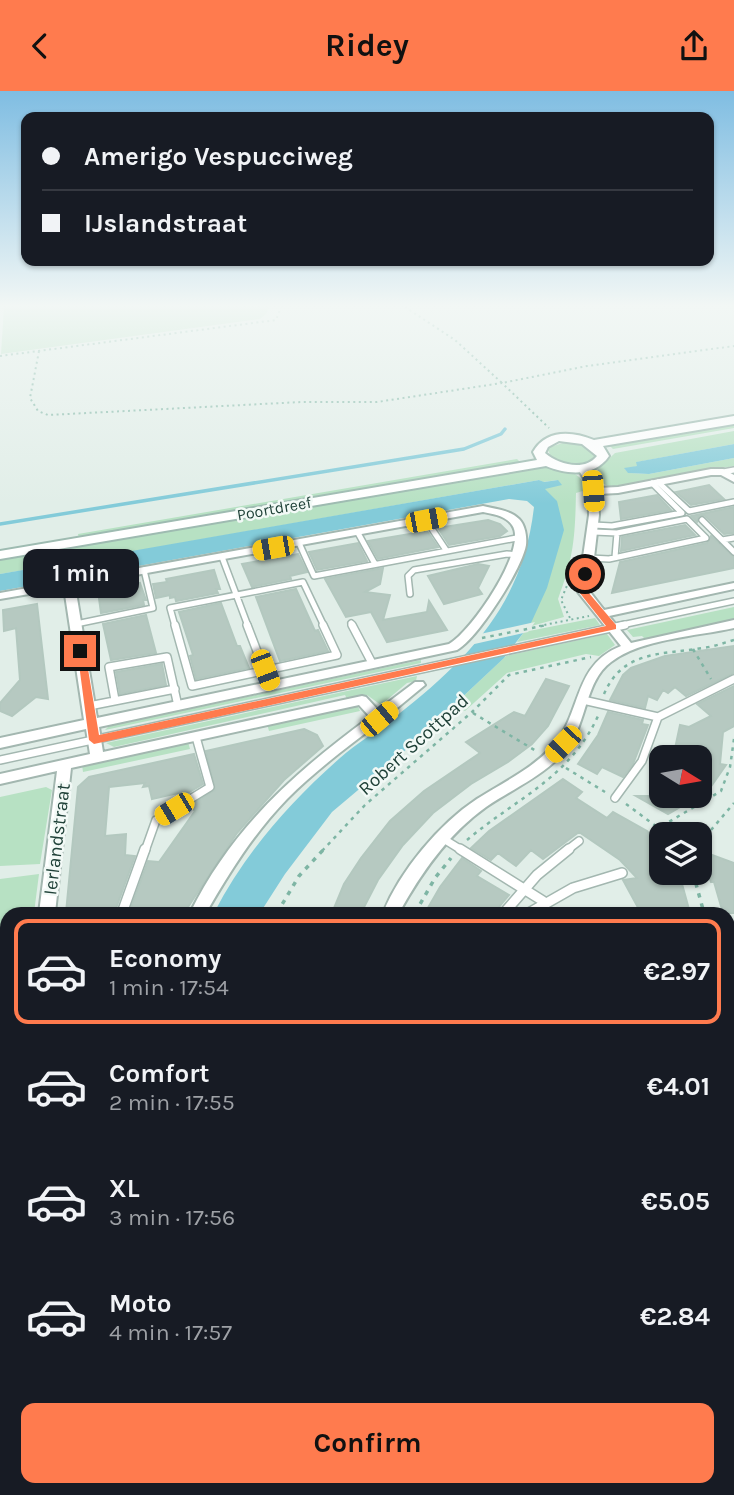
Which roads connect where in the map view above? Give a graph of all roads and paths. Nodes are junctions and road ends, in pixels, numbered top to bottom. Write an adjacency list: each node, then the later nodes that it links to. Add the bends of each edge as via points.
1 (34, 373): 4 (path, via 31,407 48,415 377,402)
2 (491, 373): 4 (path)
3 (554, 373): 4 (path)
4 (502, 383): 7 (path)
5 (734, 421): 8 (main road)
6 (734, 429): 8 (main road)
7 (559, 437): 8 (main road, via 581,439); 9 (main road, via 544,443)
8 (598, 448): 10 (main road, via 603,456 597,464)
9 (543, 457): 10 (main road, via 564,468); 23 (main road, Poortdreef)
10 (583, 468): 14 (street)
11 (728, 471): 12 (street); 13 (street)
12 (734, 479)
13 (655, 483): 14 (street); 15 (lane, via 689,511); 18 (lane, via 682,513)
14 (593, 491): 18 (street)
15 (734, 502)
16 (426, 520): 19 (street); 21 (street, via 493,510 518,522); 27 (lane)
17 (702, 520): 24 (lane)
18 (594, 529): 20 (lane); 33 (street)
19 (358, 533): 25 (street); 34 (lane)
20 (617, 533): 32 (lane); 32 (lane, via 687,519 706,538)
21 (522, 537): 27 (lane); 30 (street)
22 (734, 538): 24 (lane)
23 (55, 540): 26 (main road, Poortdreef); 29 (main road, Poortdreef)
24 (722, 540): 28 (lane)
25 (299, 543): 31 (street); 34 (lane, via 314,576)
26 (0, 545)
27 (446, 550): 34 (lane)
28 (734, 552)
29 (0, 555)
30 (518, 555): 38 (lane, via 414,570 408,576); 47 (street)
31 (222, 557): 35 (street); 39 (lane)
32 (615, 557): 33 (lane)
33 (590, 558): 42 (street, via 584,592)
34 (375, 564)
35 (144, 570): 36 (street); 43 (lane, via 153,608)
36 (69, 584): 40 (street); 43 (street)
37 (734, 586): 42 (street)
38 (410, 594)
39 (237, 595): 52 (lane); 52 (lane, via 303,582 337,655); 52 (lane, via 170,608 192,686)
40 (0, 596)
41 (734, 601): 46 (lane)
42 (601, 614): 46 (street); 47 (path)
43 (76, 624): 60 (street)
44 (351, 624): 51 (lane)
45 (734, 624): 48 (street)
46 (612, 627): 48 (street); 68 (lane)
47 (468, 641): 51 (street)
48 (629, 647): 50 (street)
49 (693, 649): 56 (path, via 708,677)
50 (605, 660): 58 (street); 62 (path, Robert Scottpad, via 590,656 509,675)
51 (372, 663): 54 (street)
52 (265, 670): 54 (lane)
53 (734, 679): 56 (lane)
54 (270, 685): 61 (street)
55 (419, 685): 64 (street)
56 (720, 686): 63 (lane)
57 (174, 689): 59 (lane); 59 (lane, via 167,657 109,667); 61 (lane)
58 (583, 700): 63 (lane); 71 (street, via 563,744)
59 (115, 701): 60 (lane)
60 (89, 706): 65 (street)
61 (178, 706): 65 (street)
62 (472, 712): 71 (path); 88 (path, Robert Scottpad, via 365,806 299,876)
63 (658, 717): 75 (lane, via 642,761)
64 (379, 719): 66 (street, via 362,700); 87 (street, via 294,783 239,848)
65 (92, 723): 68 (street); 69 (street)
66 (196, 737): 70 (street); 86 (lane, via 210,787 156,820)
67 (734, 739): 77 (path, via 721,791)
68 (94, 740): 70 (street); 72 (lane)
69 (0, 743)
70 (97, 758): 73 (street)
71 (549, 758): 79 (street, via 469,812)
72 (0, 760)
73 (65, 765): 74 (street); 85 (street, Ierlandstraat)
74 (0, 779)
75 (615, 798)
76 (734, 803): 78 (path)
77 (668, 822)
78 (712, 829)
79 (442, 837): 83 (lane); 89 (street)
80 (579, 841): 83 (lane)
81 (622, 873): 84 (lane)
82 (696, 885): 92 (path)
83 (524, 889): 84 (lane); 90 (lane)
84 (544, 901): 91 (lane)
85 (48, 907)
86 (124, 907)
87 (202, 907)
88 (281, 907)
89 (394, 907)
90 (509, 907)
91 (536, 907)
92 (702, 907)

